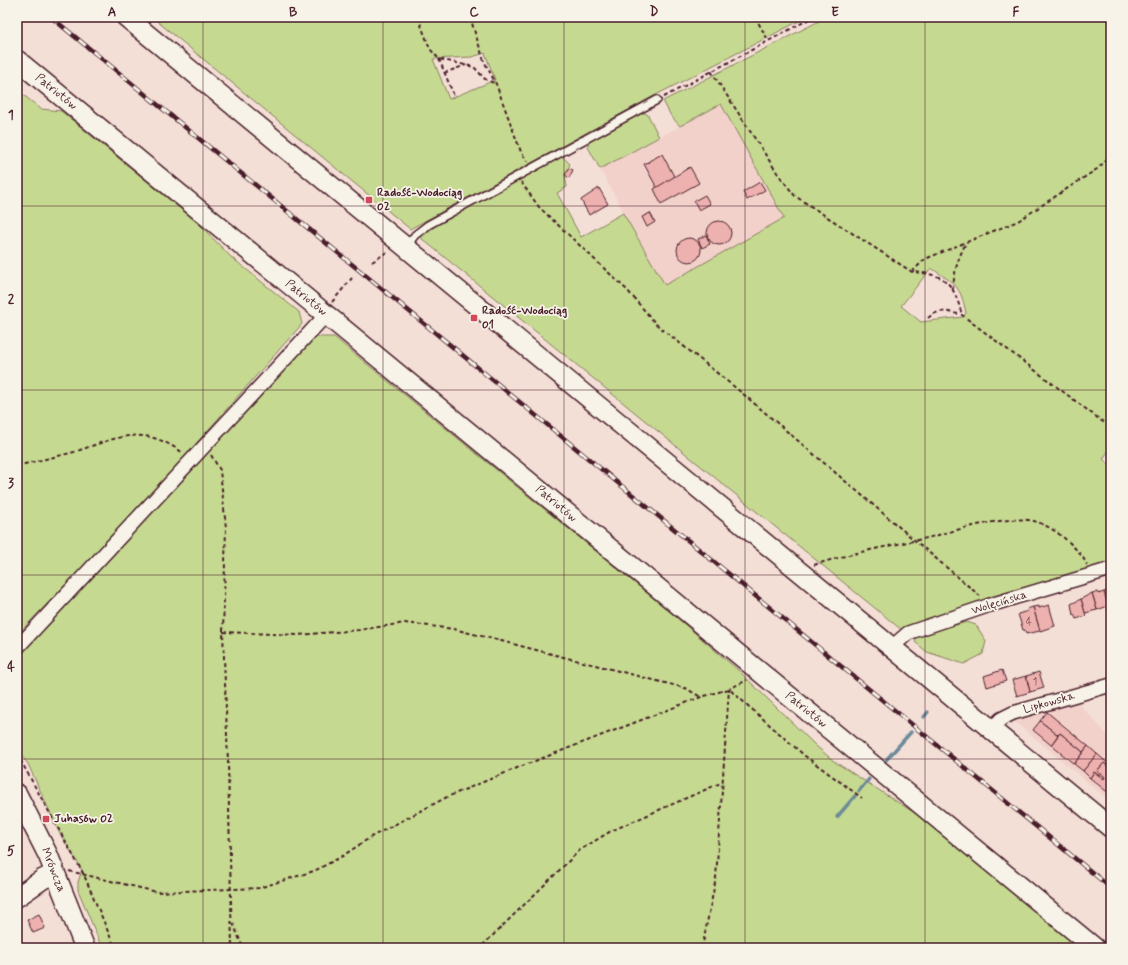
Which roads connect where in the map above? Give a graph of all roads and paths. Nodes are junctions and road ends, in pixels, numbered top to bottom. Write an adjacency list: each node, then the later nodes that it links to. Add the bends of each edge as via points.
1 (126, 17): 19 (main road)
2 (418, 17): 7 (path, via 430,49)
3 (470, 17): 12 (path, via 484,61)
4 (755, 17): 6 (path)
5 (813, 17): 6 (path)
6 (768, 40): 10 (path)
7 (439, 59): 9 (path); 11 (path)
8 (17, 60): 23 (main road, Patriotów)
9 (467, 64): 11 (path); 12 (path, via 474,67 485,79)
10 (711, 71): 14 (path); 20 (path, via 795,196)
11 (444, 73): 13 (path)
12 (496, 84): 16 (path, via 520,152)
13 (454, 96)
14 (657, 100): 16 (lane)
15 (1111, 156): 18 (path, via 1097,169 1018,220)
16 (534, 167): 17 (lane)
17 (518, 176): 19 (lane, via 428,224); 30 (path, via 539,207 627,290 656,324)
18 (966, 242): 20 (path, via 926,259); 22 (path, via 954,274)
19 (406, 247): 36 (main road)
20 (912, 272): 22 (path, via 934,274)
21 (352, 278): 23 (path, via 333,299)
22 (953, 289): 24 (path)
23 (326, 315): 27 (street); 38 (main road, Patriotów)
24 (962, 315): 25 (path, via 941,311); 26 (path)
25 (928, 318)
26 (1111, 428)
27 (205, 445): 28 (street); 35 (path, via 219,466 226,528)
28 (192, 459): 29 (path, via 170,443 151,437 122,436); 37 (street)
29 (17, 466)
30 (916, 540): 31 (path); 33 (path, via 986,524 1016,520 1037,522 1063,537 1074,548 1085,561); 34 (path)
31 (814, 565)
32 (1111, 569): 33 (street, Wolęcińska)
33 (1091, 576): 34 (street, Wolęcińska)
34 (990, 605): 36 (street, Wolęcińska, via 908,633)
35 (223, 632): 41 (path, via 297,635 405,623 454,629 685,688); 50 (path)
36 (892, 647): 42 (main road)
37 (17, 648)
38 (762, 674): 40 (path); 59 (main road, Patriotów)
39 (1111, 685): 42 (street, Lipkowska, via 1013,713 1001,719)
40 (729, 689): 41 (path); 44 (path); 46 (path, via 805,756)
41 (701, 697): 50 (path, via 447,797 314,871 259,888)
42 (991, 729): 47 (main road)
43 (17, 754): 49 (path)
44 (723, 782): 57 (path, via 611,831 580,850 482,946); 58 (path, via 716,878)
45 (17, 794): 48 (main road, Mrówcza)
46 (862, 798)
47 (1111, 828)
48 (60, 871): 49 (path); 51 (main road); 53 (main road, Mrówcza)
49 (84, 875): 50 (path, via 157,892); 54 (path)
50 (230, 888): 52 (path)
51 (17, 897)
52 (232, 922): 55 (path); 56 (path)
53 (84, 948)
54 (115, 948)
55 (232, 948)
56 (243, 948)
57 (476, 948)
58 (702, 948)
59 (1095, 948)

